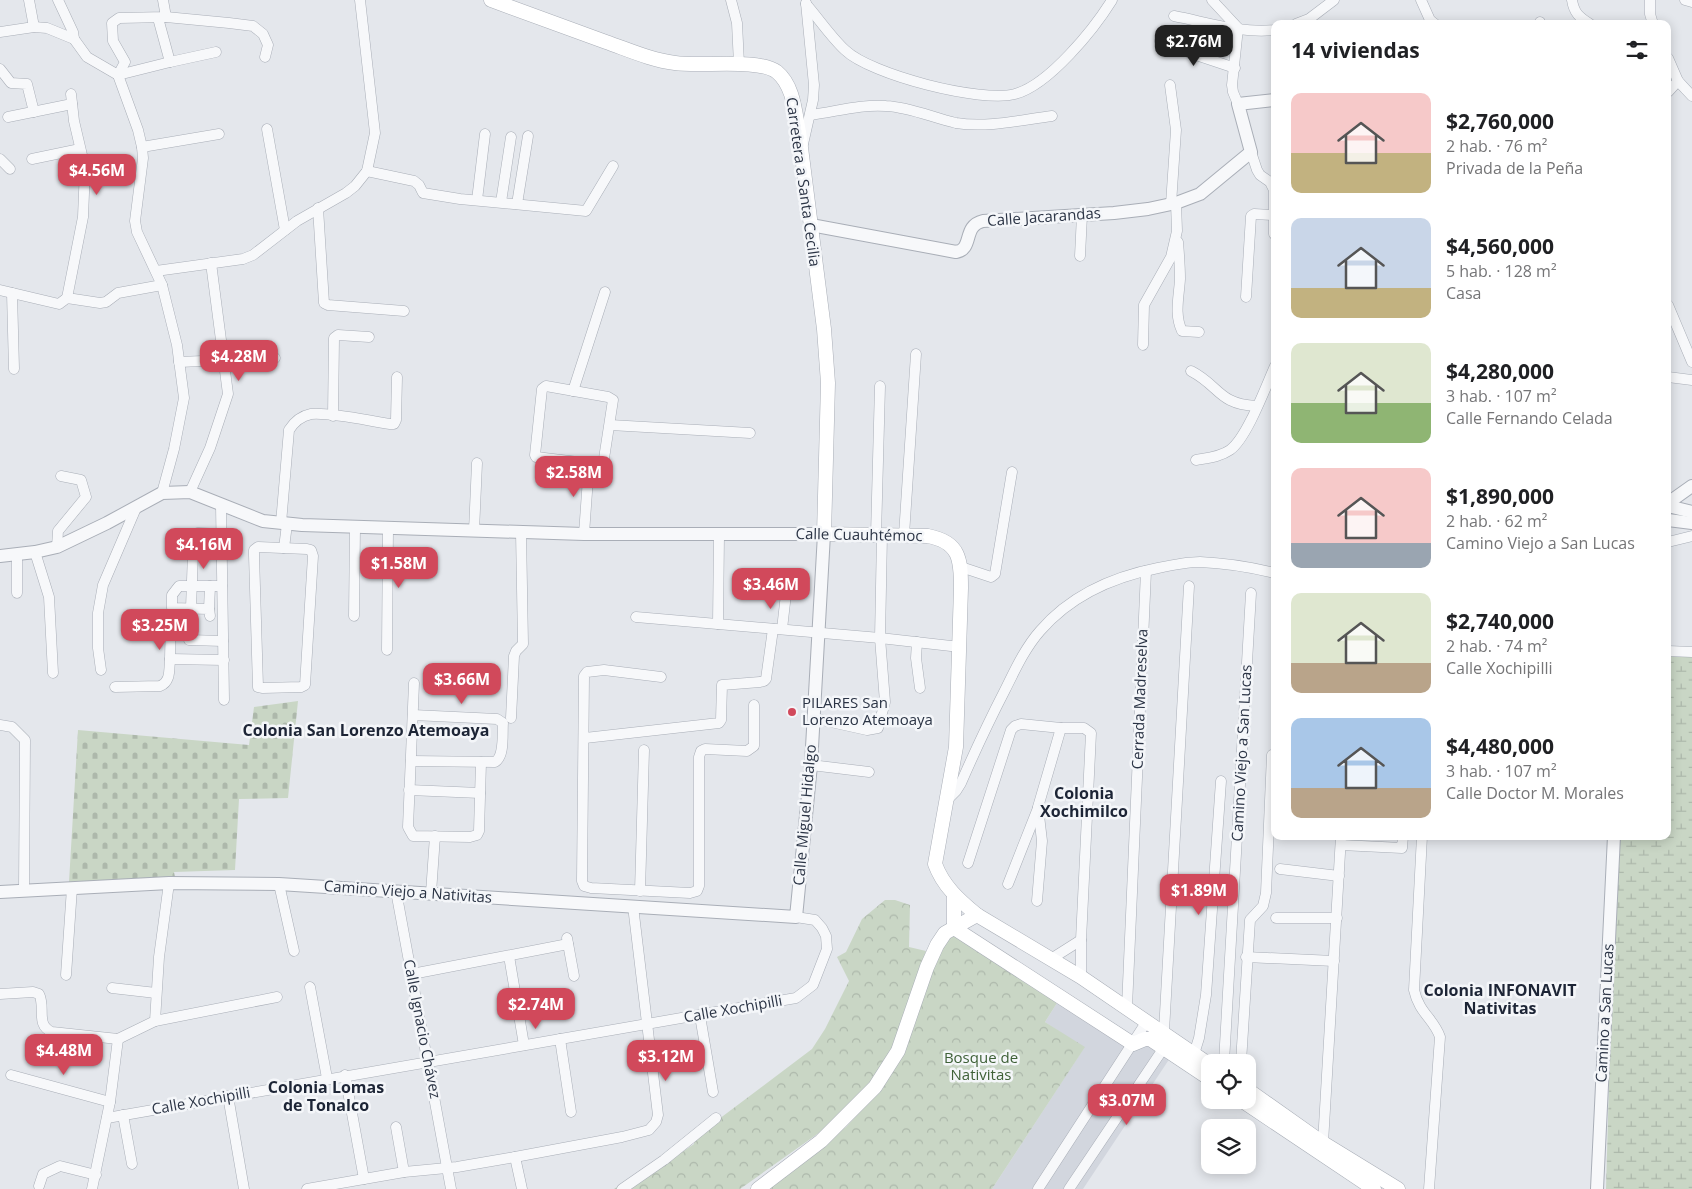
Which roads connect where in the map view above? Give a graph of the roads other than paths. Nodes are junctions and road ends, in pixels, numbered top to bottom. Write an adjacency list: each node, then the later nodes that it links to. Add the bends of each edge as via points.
1 (29, 0): 22 (street)
2 (58, 0): 26 (street, via 74,32)
3 (163, 0): 17 (street)
4 (360, 0): 61 (street, via 375,133)
5 (491, 0): 31 (main road, Carretera a Santa Cecilia, via 657,60 695,65)
6 (731, 0): 31 (street, via 737,23)
7 (1112, 0): 14 (street, via 1104,14 1055,69 1016,94 998,96 926,84 861,62 845,50)
8 (1212, 0): 23 (street)
9 (1334, 0): 18 (street)
10 (1421, 0): 19 (street)
11 (1572, 0): 20 (street, via 1573,8)
12 (1650, 0): 21 (street)
13 (1685, 0): 15 (street)
14 (806, 2): 45 (street, via 814,85)
15 (1692, 2)
16 (1174, 16): 23 (street)
17 (162, 18): 29 (street, via 253,26 263,34 268,45); 30 (street); 35 (street, via 119,18 112,23 113,42 125,62)
18 (1306, 20)
19 (1430, 20)
20 (1584, 20)
21 (1652, 20)
22 (34, 26): 25 (street); 26 (street)
23 (1238, 28): 24 (street); 33 (street)
24 (1271, 30)
25 (4, 31)
26 (74, 39): 35 (street, via 87,57)
27 (1160, 41): 33 (street, via 1179,45 1190,53)
28 (216, 52): 30 (street)
29 (265, 58)
30 (170, 62): 35 (street)
31 (739, 64): 55 (main road, Carretera a Santa Cecilia, via 776,71 783,79 793,102)
32 (1671, 65): 36 (street)
33 (1235, 68): 43 (street, via 1232,85)
34 (0, 69): 44 (street, via 11,83 27,84)
35 (118, 75): 53 (street)
36 (1678, 81): 38 (street); 40 (street)
37 (1170, 85): 66 (street, via 1176,130)
38 (1671, 89)
39 (70, 94): 42 (street)
40 (1692, 96)
41 (1271, 100): 43 (street)
42 (72, 104): 44 (street); 54 (street)
43 (1238, 104): 56 (street)
44 (34, 112): 47 (street)
45 (810, 115): 46 (street, via 886,106 958,123 986,124); 55 (street)
46 (1052, 116)
47 (8, 117)
48 (266, 129): 71 (street)
49 (219, 134): 53 (street)
50 (485, 134): 63 (street)
51 (528, 136): 65 (street)
52 (510, 137): 64 (street)
53 (142, 147): 75 (street, via 135,221)
54 (80, 149): 58 (street); 81 (street, via 85,168 83,217)
55 (801, 150): 70 (main road, Carretera a Santa Cecilia)
56 (1251, 152): 62 (street, via 1260,175); 66 (street, Calle Jacarandas, via 1200,194)
57 (0, 159): 60 (street)
58 (32, 159)
59 (613, 166): 65 (street, via 586,211)
60 (10, 169)
61 (367, 171): 63 (street, via 414,182 422,193); 67 (street, via 351,190)
62 (1271, 184)
63 (477, 200): 64 (street)
64 (501, 202): 65 (street)
65 (517, 204)
66 (1173, 204): 68 (street, Calle Jacarandas); 72 (street)
67 (318, 208): 71 (street); 82 (street, via 324,303)
68 (1082, 215): 70 (street, Calle Jacarandas, via 976,222 971,227 966,247 956,252); 73 (street)
69 (1271, 215): 80 (street, via 1251,216)
70 (811, 226): 126 (main road, Carretera a Santa Cecilia, via 828,383)
71 (284, 230): 74 (street, via 253,255)
72 (1177, 231): 84 (street, via 1179,325 1182,331); 86 (street, via 1171,257 1144,304)
73 (1080, 256)
74 (210, 263): 75 (street); 89 (street)
75 (156, 271): 76 (street)
76 (162, 285): 81 (street, via 118,293 100,303); 90 (street)
77 (0, 290): 79 (street)
78 (605, 292): 99 (street)
79 (12, 293): 81 (street, via 60,304); 92 (street)
80 (1246, 297)
81 (67, 298)
82 (404, 311)
83 (1671, 312): 91 (street)
84 (1199, 332)
85 (369, 337): 101 (street, via 338,335 334,338)
86 (1143, 345)
87 (916, 354): 129 (street)
88 (275, 358): 89 (street)
89 (222, 360): 90 (street); 111 (street, via 228,394 210,448)
90 (179, 362): 110 (street, via 183,408)
91 (1692, 362)
92 (14, 369)
93 (1191, 370): 100 (street, via 1226,400)
94 (1271, 374): 100 (street)
95 (397, 377): 101 (street, via 394,424)
96 (1671, 377): 97 (street)
97 (1692, 380)
98 (880, 386): 128 (street)
99 (573, 391): 102 (street, via 611,398); 106 (street, via 546,386 542,389 535,455)
100 (1256, 406): 104 (street, via 1236,446 1228,452)
101 (333, 416): 118 (street, via 311,414 295,422 289,430)
102 (610, 425): 103 (street); 106 (street, via 604,464)
103 (750, 432)
104 (1196, 460)
105 (477, 463): 122 (street)
106 (589, 464): 125 (street)
107 (1012, 472): 139 (street, via 994,576)
108 (61, 476): 132 (street, via 81,480 86,497 58,532)
109 (1692, 486): 112 (street)
110 (162, 492): 111 (street); 115 (street)
111 (190, 492): 113 (street, Calle Cuauhtémoc)
112 (1671, 503)
113 (221, 505): 118 (street, Calle Cuauhtémoc, via 263,521); 124 (street)
114 (1671, 506): 116 (street)
115 (136, 508): 132 (street); 168 (street, via 103,585 98,614)
116 (1692, 512)
117 (1671, 520): 119 (street)
118 (284, 523): 120 (street, Calle Cuauhtémoc); 133 (street)
119 (1692, 523)
120 (355, 527): 121 (street, Calle Cuauhtémoc); 152 (street)
121 (388, 528): 122 (street, Calle Cuauhtémoc); 162 (street)
122 (474, 531): 123 (street, Calle Cuauhtémoc)
123 (520, 532): 125 (street, Calle Cuauhtémoc); 177 (street, via 523,644 514,656)
124 (222, 534): 135 (street); 136 (street, via 198,533)
125 (584, 534): 127 (street, Calle Cuauhtémoc)
126 (824, 534): 127 (street, Calle Cuauhtémoc); 128 (main road, Calle Cuauhtémoc); 156 (street, Calle Miguel Hidalgo)
127 (719, 535): 154 (street)
128 (879, 535): 129 (main road, Calle Cuauhtémoc); 157 (street)
129 (904, 535): 139 (main road, Calle Cuauhtémoc, via 944,540 956,551)
130 (1692, 536): 131 (street)
131 (1671, 541)
132 (56, 547): 134 (street)
133 (284, 548): 133 (street, via 258,547 254,550 258,687 263,688 301,688 305,685 313,556 307,548)
134 (35, 552): 137 (street); 169 (street, via 49,597)
135 (222, 552): 136 (street); 144 (street)
136 (193, 553): 142 (street)
137 (17, 554): 138 (street); 146 (street)
138 (0, 556)
139 (962, 567): 161 (main road)
140 (1146, 571): 141 (street, via 1198,562); 191 (street, via 1113,580 1081,596 1040,632 1016,667 961,783); 234 (street, Cerrada Madreselva)
141 (1271, 572)
142 (191, 586): 143 (street); 149 (street); 149 (street, via 179,586 172,595 172,608)
143 (210, 586): 144 (street); 150 (street)
144 (222, 586): 151 (street)
145 (1189, 586): 239 (street)
146 (17, 593)
147 (1251, 593): 246 (street, Camino Viejo a San Lucas)
148 (786, 594): 155 (street)
149 (190, 612): 150 (street); 158 (street); 165 (street, via 171,614)
150 (210, 612): 151 (street)
151 (223, 616): 159 (street)
152 (354, 616)
153 (636, 617): 154 (street)
154 (718, 624): 155 (street)
155 (777, 629): 156 (street); 181 (street, via 766,679 722,685 719,723)
156 (819, 634): 157 (street); 178 (street, Calle Miguel Hidalgo)
157 (880, 638): 160 (street); 178 (street, via 885,702 878,728 867,730)
158 (189, 640): 159 (street); 166 (street)
159 (223, 642): 167 (street)
160 (917, 642): 161 (street); 173 (street)
161 (960, 647): 191 (main road, via 956,747)
162 (387, 650)
163 (1671, 650): 164 (street)
164 (1692, 652)
165 (170, 659): 166 (street); 172 (street, via 164,684)
166 (190, 659): 167 (street)
167 (224, 660): 174 (street)
168 (101, 670)
169 (53, 672)
170 (661, 677): 181 (street, via 604,670 588,672 584,676)
171 (414, 683): 176 (street)
172 (115, 687)
173 (920, 688)
174 (224, 700)
175 (754, 705): 207 (street, via 754,746 751,749 705,749 699,757 697,891)
176 (413, 715): 183 (street); 184 (street, via 496,719 503,723 498,761)
177 (512, 718)
178 (813, 718): 185 (street, Calle Miguel Hidalgo)
179 (0, 725): 205 (street, via 12,727 25,740)
180 (1061, 728): 192 (street); 198 (street, via 1021,724 1011,730); 219 (street, via 1084,728 1091,733)
181 (584, 738): 207 (street, via 582,881 590,888)
182 (644, 750): 207 (street)
183 (411, 761): 184 (street); 189 (street)
184 (481, 762): 190 (street)
185 (812, 765): 186 (street); 214 (street, Calle Miguel Hidalgo)
186 (869, 772)
187 (1271, 778): 222 (street, via 1266,893 1264,906 1250,920)
188 (1221, 781): 245 (street, via 1206,995)
189 (409, 790): 190 (street); 193 (street, via 410,832 414,836)
190 (480, 793): 193 (street, via 479,831 476,835)
191 (945, 802): 210 (main road, via 935,864)
192 (1038, 807): 203 (street); 211 (street, via 1042,841)
193 (435, 836): 209 (street)
194 (1403, 840): 197 (street, via 1402,848)
195 (1422, 840): 284 (street, via 1414,990 1416,1000 1440,1037)
196 (1614, 840): 285 (street, Camino a San Lucas)
197 (1341, 841): 200 (street)
198 (968, 863)
199 (1280, 870): 200 (street)
200 (1339, 876): 216 (street)
201 (170, 883): 202 (street, Camino Viejo a Nativitas); 204 (street, Camino Viejo a Nativitas); 231 (street)
202 (279, 884): 206 (street, Camino Viejo a Nativitas); 220 (street)
203 (1008, 884)
204 (72, 888): 205 (street, Camino Viejo a Nativitas); 226 (street)
205 (24, 890): 208 (street, Camino Viejo a Nativitas)
206 (396, 890): 209 (street, Camino Viejo a Nativitas); 225 (street, Calle Ignacio Chávez)
207 (640, 891)
208 (0, 892)
209 (431, 893): 212 (street, Camino Viejo a Nativitas)
210 (954, 896): 213 (main road); 218 (main road)
211 (1037, 901)
212 (633, 906): 214 (street, Camino Viejo a Nativitas); 238 (street)
213 (977, 915): 218 (main road); 223 (main road)
214 (796, 917): 217 (street, Camino Viejo a Nativitas)
215 (1276, 918): 216 (street)
216 (1337, 918): 224 (street)
217 (815, 920): 235 (street, Calle Xochipilli, via 826,936 827,949 812,985 804,992 796,998)
218 (954, 928): 242 (main road); 280 (main road, via 937,944 898,1051 875,1087 821,1141)
219 (1080, 940): 223 (street); 228 (street)
220 (294, 950)
221 (508, 956): 225 (street); 227 (street, via 568,941); 243 (street)
222 (1246, 957): 224 (street); 247 (street)
223 (1051, 959): 228 (main road)
224 (1334, 961): 264 (street)
225 (412, 974): 249 (street, Calle Ignacio Chávez)
226 (66, 975)
227 (574, 976)
228 (1081, 977): 234 (main road)
229 (112, 988): 231 (street)
230 (310, 988): 253 (street)
231 (156, 993): 236 (street)
232 (0, 994): 240 (street, via 39,994 42,1023 52,1032)
233 (277, 997): 236 (street)
234 (1127, 1007): 237 (main road)
235 (700, 1016): 238 (street, Calle Xochipilli); 254 (street)
236 (155, 1021): 240 (street)
237 (1147, 1021): 239 (main road); 242 (street)
238 (646, 1024): 241 (street, Calle Xochipilli); 265 (street, via 658,1115 649,1130)
239 (1164, 1034): 244 (street); 245 (main road)
240 (118, 1039): 257 (street)
241 (560, 1039): 243 (street, Calle Xochipilli); 259 (street)
242 (1133, 1044): 244 (main road, via 1145,1038); 281 (street)
243 (524, 1045): 249 (street, Calle Xochipilli)
244 (1163, 1049): 250 (main road); 282 (street)
245 (1194, 1054): 248 (main road)
246 (1224, 1054)
247 (1241, 1054)
248 (1201, 1059)
249 (428, 1061): 252 (street, Calle Xochipilli); 267 (street, Calle Ignacio Chávez)
250 (1201, 1073)
251 (11, 1075): 257 (street)
252 (345, 1075): 253 (street, Calle Xochipilli); 270 (street)
253 (328, 1078): 255 (street, Calle Xochipilli)
254 (713, 1092)
255 (228, 1096): 260 (street, Calle Xochipilli); 275 (street)
256 (1256, 1096): 264 (main road)
257 (110, 1102): 261 (street)
258 (1255, 1109): 273 (main road)
259 (571, 1112)
260 (123, 1115): 261 (street, Calle Xochipilli); 266 (street)
261 (107, 1118): 269 (street)
262 (716, 1118): 279 (street)
263 (396, 1128): 268 (street)
264 (1323, 1143): 273 (main road)
265 (515, 1157): 267 (street); 278 (street)
266 (132, 1164)
267 (448, 1167): 268 (street); 277 (street, Calle Ignacio Chávez)
268 (404, 1172): 270 (street)
269 (96, 1175): 272 (street, via 60,1166 43,1174); 274 (street)
270 (364, 1179): 271 (street)
271 (352, 1185): 276 (street)
272 (39, 1186)
273 (1379, 1186): 283 (main road)
274 (92, 1189)
275 (244, 1189)
276 (307, 1189)
277 (451, 1189)
278 (522, 1189)
279 (622, 1189)
280 (758, 1189)
281 (1038, 1189)
282 (1069, 1189)
283 (1398, 1189)
284 (1429, 1189)
285 (1597, 1189)

